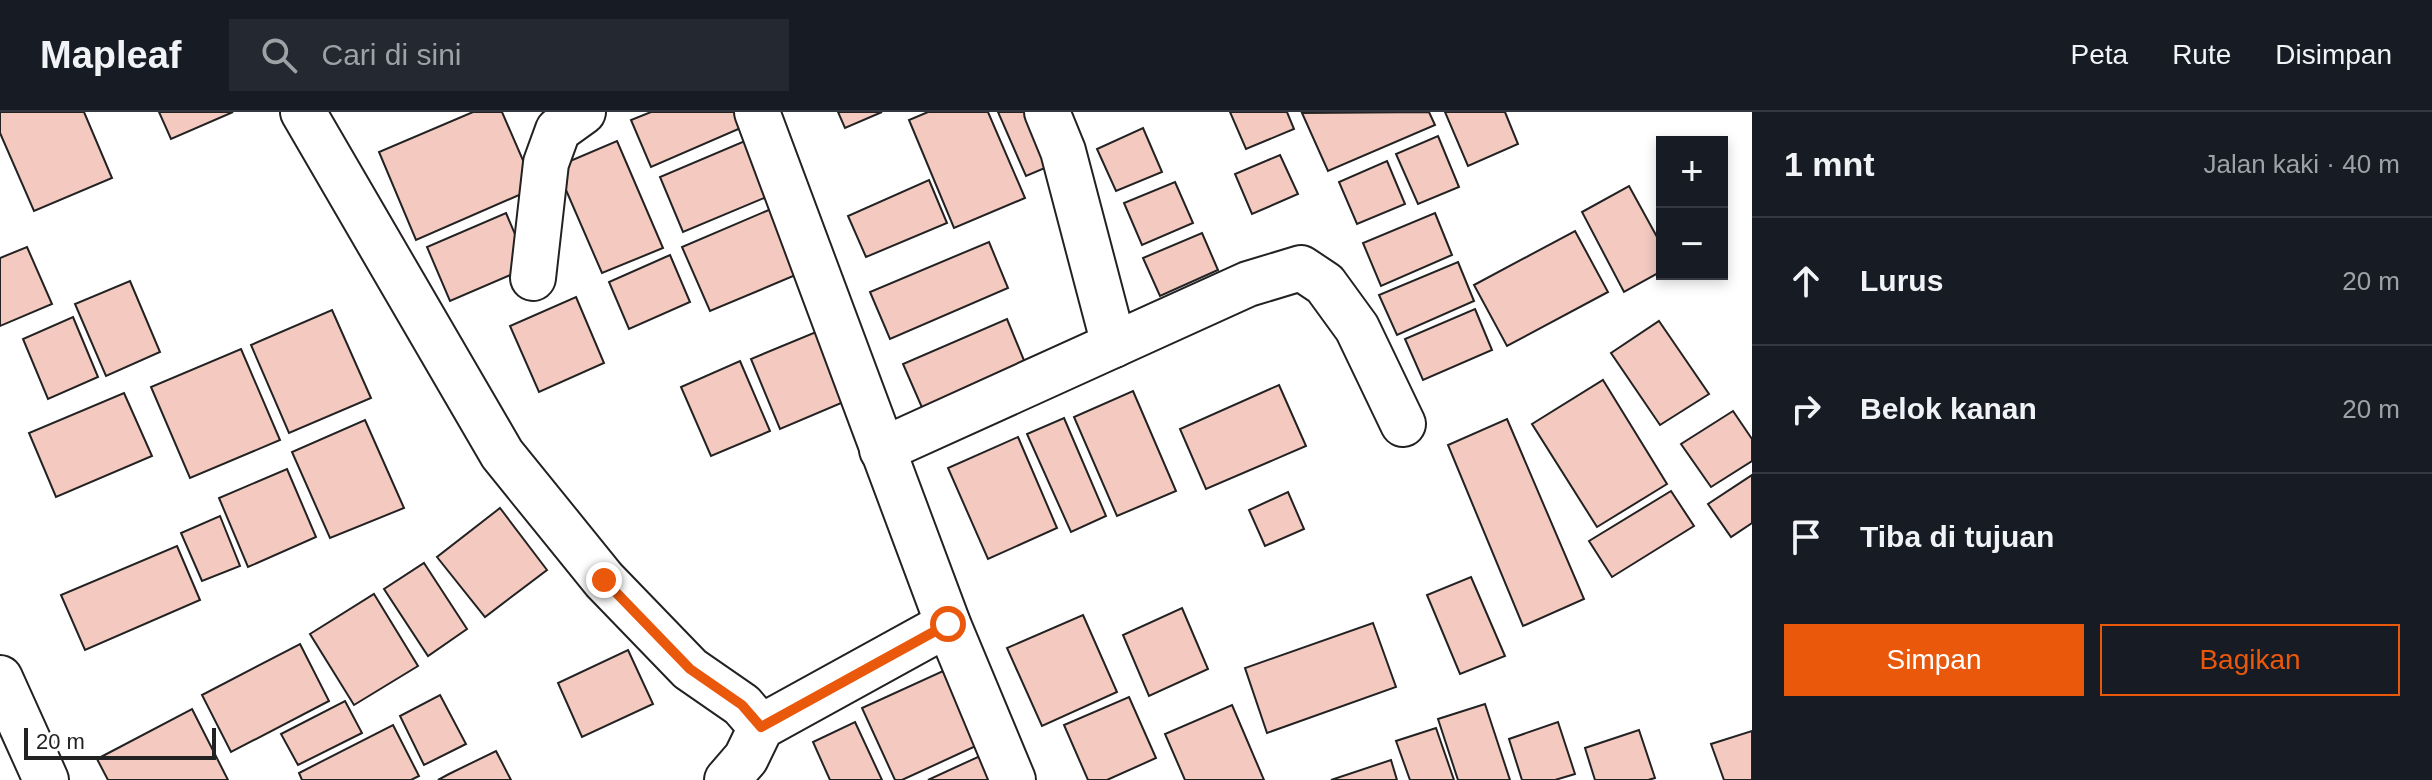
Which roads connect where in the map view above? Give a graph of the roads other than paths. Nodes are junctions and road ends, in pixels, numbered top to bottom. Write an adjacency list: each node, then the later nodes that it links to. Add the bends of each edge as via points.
1 (303, 112): 11 (street, via 502,454 615,591 690,669 742,705)
2 (583, 112): 5 (street, via 558,130 546,163)
3 (757, 112): 8 (street)
4 (1047, 112): 6 (street, via 1063,151)
5 (533, 278)
6 (1114, 345): 7 (street, via 1248,284 1301,268 1325,284 1357,328); 8 (street)
7 (1403, 424)
8 (882, 450): 9 (street)
9 (948, 624): 11 (street); 14 (street)
10 (0, 678): 12 (street)
11 (761, 727): 13 (street, via 746,758)
12 (46, 780)
13 (727, 780)
14 (1013, 780)

